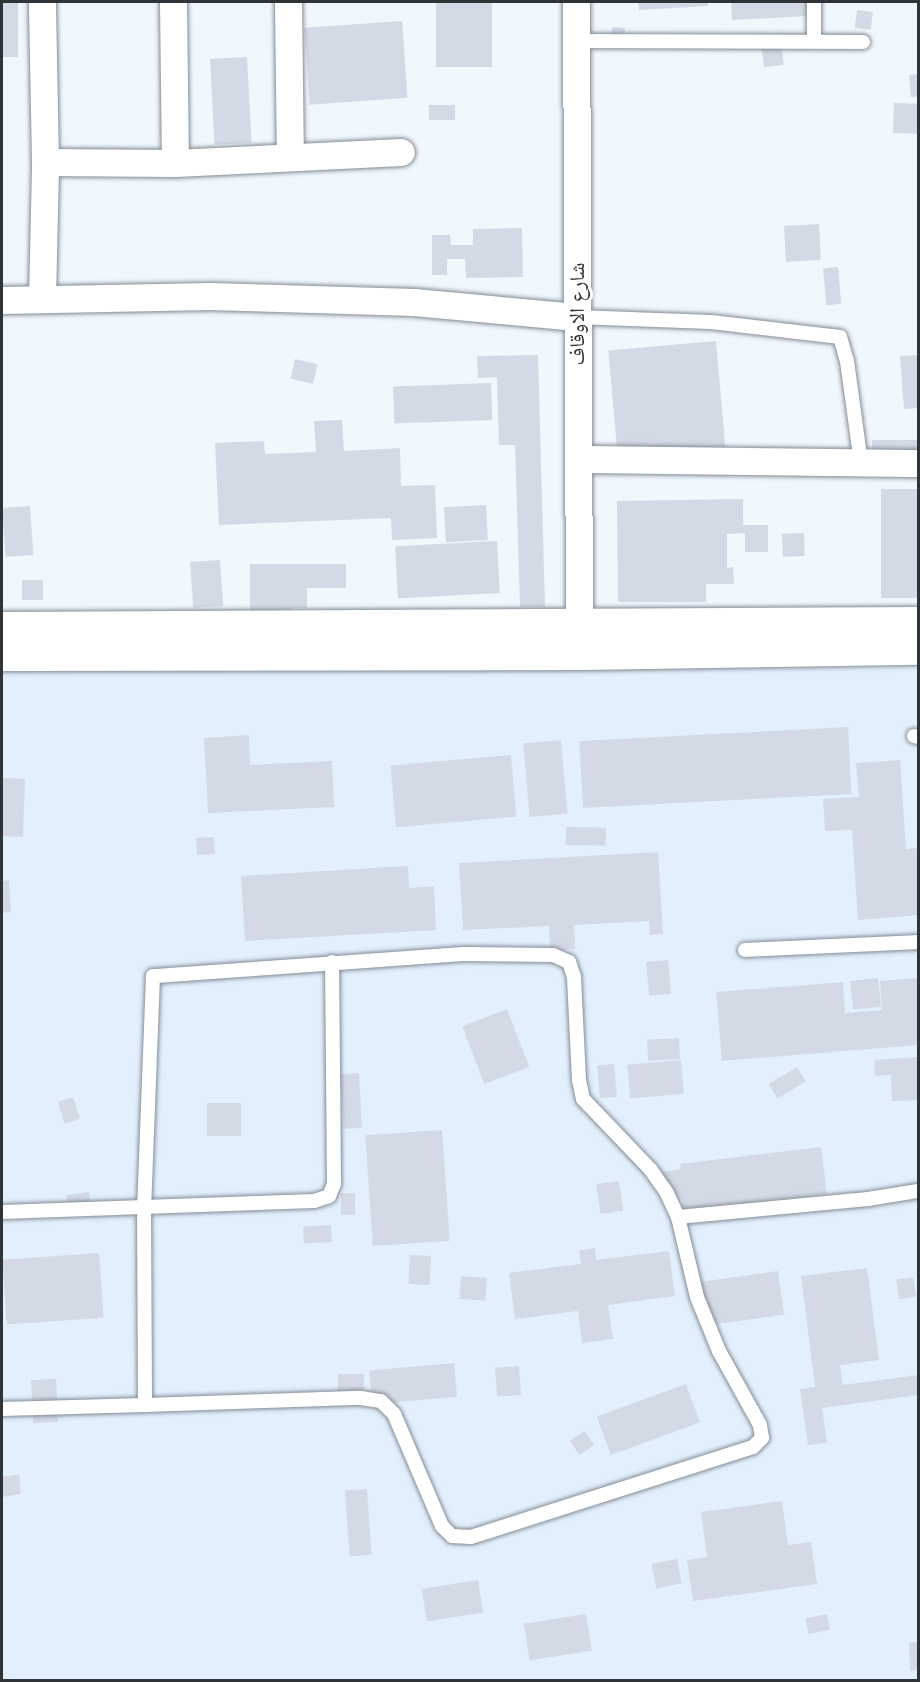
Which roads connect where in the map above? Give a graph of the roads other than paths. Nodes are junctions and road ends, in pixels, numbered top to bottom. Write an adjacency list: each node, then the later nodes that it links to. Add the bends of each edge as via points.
1 (42, 2): 11 (street)
2 (173, 2): 12 (street)
3 (288, 2): 10 (street)
4 (576, 2): 7 (street, شارع الاوقاف)
5 (814, 2): 6 (lane)
6 (814, 40): 7 (lane); 8 (lane)
7 (577, 41): 15 (street, شارع الاوقاف)
8 (863, 42)
9 (401, 152): 10 (street)
10 (290, 156): 12 (street)
11 (45, 162): 12 (street); 13 (street)
12 (175, 163)
13 (42, 299): 14 (street); 15 (street, via 210,297 403,302)
14 (2, 300)
15 (576, 317): 16 (street, شارع الاوقاف); 17 (lane, via 711,322 840,337)
16 (579, 459): 17 (street); 20 (street, شارع الاوقاف)
17 (861, 463): 18 (street)
18 (918, 463)
19 (918, 624): 20 (main road)
20 (579, 626): 22 (main road)
21 (2, 628): 23 (main road)
22 (385, 639): 23 (main road); 24 (main road)
23 (234, 640): 25 (main road)
24 (918, 648)
25 (2, 654)
26 (918, 942): 27 (lane)
27 (745, 950)
28 (332, 962): 30 (lane, via 153,976); 30 (lane, via 334,1184 328,1196 314,1200); 32 (lane, via 463,954 553,955 569,962 574,977 583,1099 650,1169)
29 (918, 1191): 32 (lane)
30 (144, 1206): 31 (lane); 33 (lane)
31 (2, 1212)
32 (678, 1217): 33 (lane, via 697,1297 719,1351 760,1425 762,1438 753,1447 471,1538 452,1536 442,1526 394,1414 381,1401 361,1398)
33 (145, 1405): 34 (lane)
34 (2, 1409)

